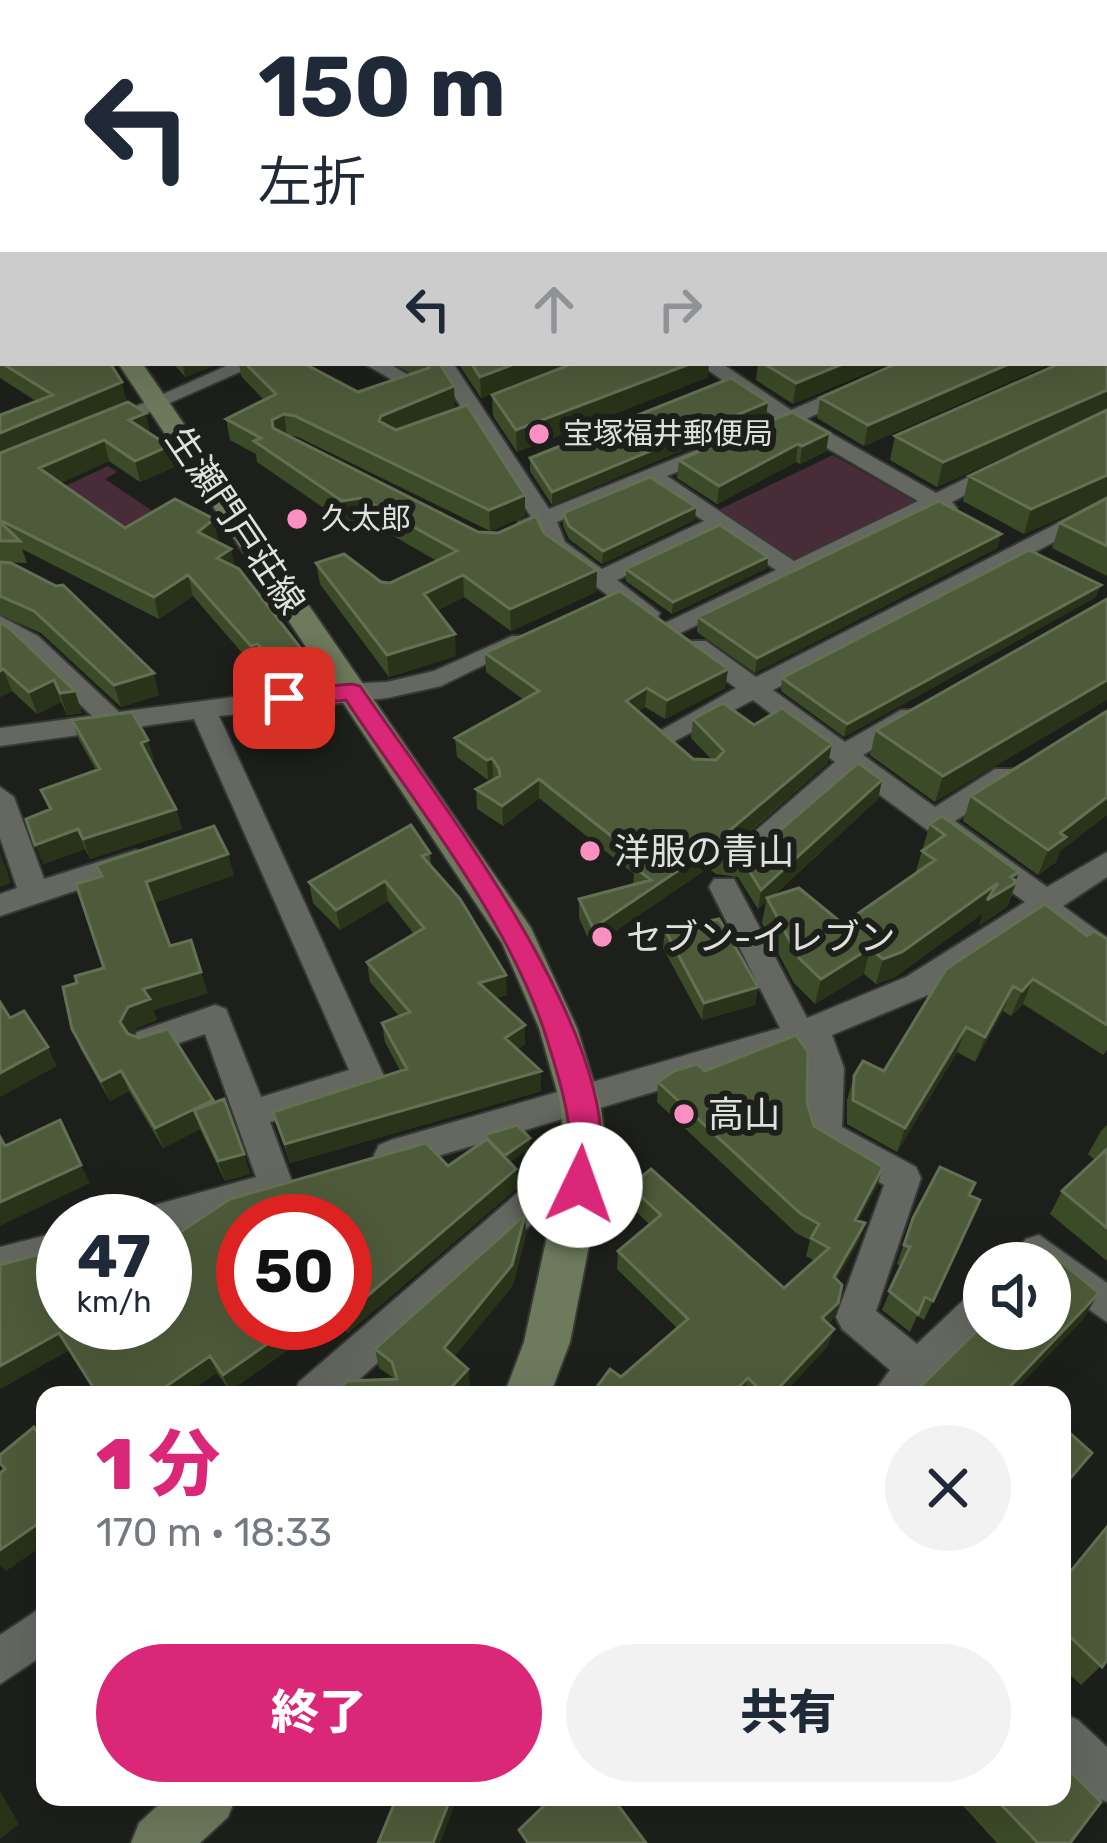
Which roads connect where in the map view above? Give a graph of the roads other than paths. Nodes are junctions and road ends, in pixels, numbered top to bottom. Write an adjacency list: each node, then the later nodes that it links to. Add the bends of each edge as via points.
1 (201, 0): 2 (lane)
2 (276, 0)
3 (132, 366): 10 (main road, 生瀬門戸荘線)
4 (243, 366): 10 (street)
5 (379, 366): 9 (street)
6 (444, 366): 17 (street, via 523,462)
7 (712, 366): 11 (street)
8 (912, 366): 11 (street)
9 (417, 386)
10 (155, 402): 12 (street); 27 (main road, 生瀬門戸荘線)
11 (790, 418): 14 (street); 15 (street, via 873,456)
12 (80, 435)
13 (1021, 460): 15 (street)
14 (650, 475): 17 (street); 19 (street)
15 (935, 502): 18 (street); 21 (street)
16 (1107, 505): 26 (street)
17 (544, 519): 20 (street); 22 (street, via 555,546)
18 (970, 521)
19 (721, 522): 21 (street); 22 (street)
20 (507, 536)
21 (794, 571): 24 (street)
22 (607, 592): 24 (street)
23 (1, 623): 30 (street)
24 (673, 629): 26 (street)
25 (541, 632): 27 (street, via 441,678)
26 (752, 688): 32 (street, via 653,728); 33 (street)
27 (352, 692): 28 (street); 45 (main road, 生瀬門戸荘線, via 518,938)
28 (202, 708): 30 (street); 46 (street, via 241,824 369,1078)
29 (924, 709): 33 (street)
30 (113, 721): 31 (street)
31 (0, 737)
32 (691, 758)
33 (848, 759): 36 (street); 43 (street, via 732,874)
34 (1030, 761): 36 (street)
35 (0, 797): 39 (street)
36 (934, 821): 40 (street)
37 (164, 850): 39 (street)
38 (1107, 863): 40 (street)
39 (34, 894): 41 (street)
40 (1046, 902): 42 (street, via 1055,920); 43 (street, via 917,986)
41 (0, 905)
42 (1107, 953)
43 (807, 1032): 45 (street); 56 (street, via 828,1068 825,1134 904,1178 855,1317)
44 (148, 1041): 46 (street, via 215,1018)
45 (580, 1102): 47 (main road, 生瀬門戸荘線); 48 (street)
46 (251, 1114): 49 (street, via 288,1184)
47 (586, 1154): 55 (street); 57 (main road, 生瀬門戸荘線)
48 (367, 1162)
49 (192, 1211)
50 (36, 1254): 51 (street)
51 (0, 1264)
52 (1071, 1276): 53 (street)
53 (1107, 1305)
54 (963, 1325): 56 (street)
55 (328, 1382)
56 (904, 1382)
57 (530, 1386)
58 (36, 1634): 59 (street)
59 (0, 1662)
60 (1071, 1745): 61 (street)
61 (1107, 1779)
62 (198, 1806): 63 (main road)
63 (158, 1843)

